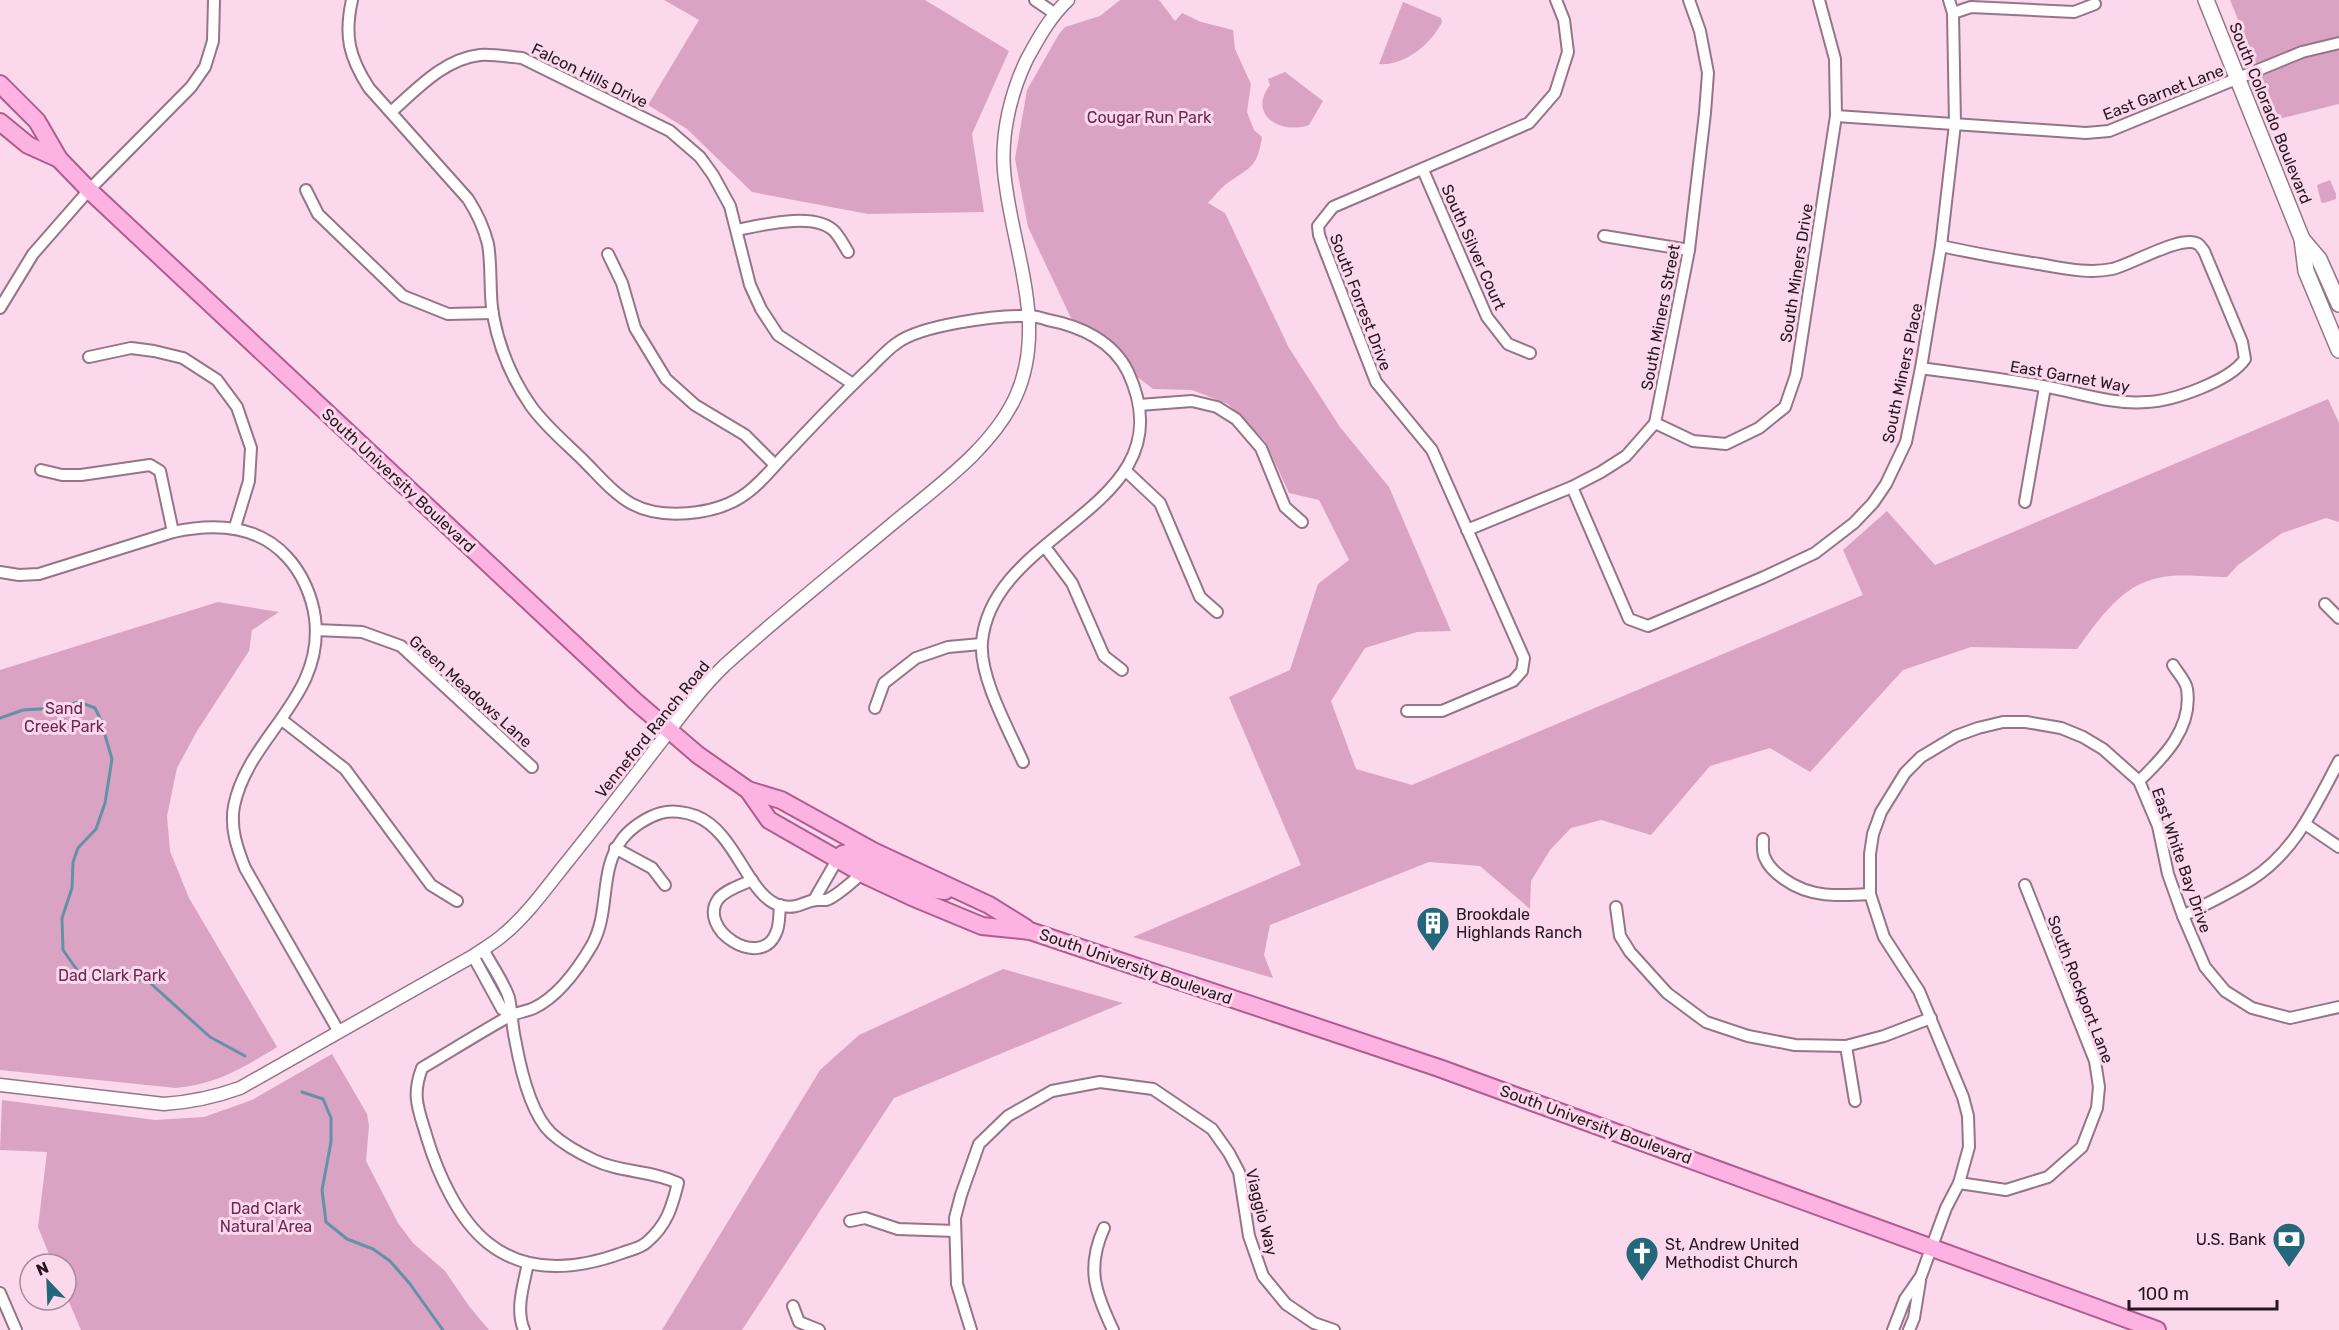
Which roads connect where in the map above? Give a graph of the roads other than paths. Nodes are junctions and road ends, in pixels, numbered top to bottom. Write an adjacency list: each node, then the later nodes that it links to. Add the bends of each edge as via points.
1 (214, 0): 23 (street, via 213,41 205,67 191,87)
2 (352, 0): 16 (street, via 347,23 356,68)
3 (1035, 0): 11 (street)
4 (1068, 0): 11 (street, Venneford Ranch Road)
5 (1556, 0): 21 (street, South Forrest Drive, via 1564,20 1568,52 1555,93 1529,123)
6 (1689, 0): 28 (street, South Miners Street, via 1700,31 1707,74)
7 (1820, 0): 17 (street, South Miners Drive, via 1835,59)
8 (1949, 0): 12 (street, South Miners Place)
9 (2206, 0): 14 (main road, South Colorado Boulevard)
10 (2095, 4): 12 (street, via 2074,12 1971,6)
11 (1054, 13): 34 (street, Venneford Ranch Road, via 1016,84 1005,138 1004,173)
12 (1953, 13): 19 (street, South Miners Place)
13 (2339, 43): 14 (street, East Garnet Lane, via 2302,52)
14 (2237, 79): 19 (street, East Garnet Lane, via 2109,131 2086,133); 26 (main road, South Colorado Boulevard)
15 (0, 84): 20 (main road, South University Boulevard, via 37,121)
16 (391, 112): 24 (street, Falcon Hills Drive, via 435,73 459,61 479,55 522,58 670,131 700,157 713,175 730,206); 33 (street, via 477,213 488,245)
17 (1836, 116): 19 (street, East Garnet Lane); 42 (street, South Miners Drive, via 1796,375 1785,407 1759,428 1726,444 1692,441)
18 (0, 122): 20 (main road, South University Boulevard, via 28,146)
19 (1955, 124): 27 (street, South Miners Place)
20 (59, 159): 23 (main road, South University Boulevard)
21 (1423, 170): 36 (street, South Silver Court, via 1487,317 1508,344); 50 (street, South Forrest Drive, via 1334,207 1318,226 1318,235 1376,382 1432,450)
22 (306, 189): 33 (street, via 318,214 403,296 447,314)
23 (89, 190): 32 (street, via 33,254); 64 (main road, South University Boulevard)
24 (737, 230): 29 (street, via 779,221 808,220 833,230); 39 (street, Falcon Hills Drive, via 750,285 778,335)
25 (1604, 236): 28 (street)
26 (2302, 239): 31 (main road, South Colorado Boulevard, via 2319,259); 35 (main road, South Colorado Boulevard, via 2306,271)
27 (1941, 246): 38 (street, South Miners Place); 40 (street, East Garnet Way, via 2091,272 2129,264 2179,243 2198,244 2204,251 2245,351 2239,368 2179,395 2148,402 2132,403)
28 (1689, 250): 42 (street, South Miners Street)
29 (848, 252)
30 (608, 254): 43 (street, via 622,283 634,328 666,379 695,405 745,435)
31 (2339, 304)
32 (0, 307)
33 (493, 313): 43 (street, via 503,355 532,407 615,492 634,505 668,515 705,511 741,497)
34 (1029, 316): 39 (street, via 920,331 898,342); 41 (street, via 1064,323 1101,338 1127,369); 64 (street, Venneford Ranch Road, via 1022,378 1016,396 991,436 724,666)
35 (2339, 350)
36 (1530, 353)
37 (89, 357): 49 (street, via 131,348 154,351 183,358 217,380 237,407 251,448 249,481)
38 (1921, 368): 40 (street, East Garnet Way); 46 (street, South Miners Place, via 1906,442 1886,484 1854,524 1815,553 1648,626 1629,619)
39 (853, 384): 43 (street)
40 (2045, 387): 47 (street)
41 (1139, 405): 45 (street, via 1139,440); 48 (street, via 1192,401 1217,407 1236,418 1261,448 1286,507)
42 (1655, 423): 46 (street, via 1626,456)
43 (775, 465)
44 (41, 470): 51 (street, via 81,475 150,465 160,471)
45 (1126, 471): 52 (street, via 1105,495); 55 (street, via 1160,502 1200,597)
46 (1572, 487): 50 (street)
47 (2025, 502)
48 (1302, 522)
49 (235, 527): 51 (street, via 196,527); 57 (street, via 279,548 293,563 309,593)
50 (1467, 530): 62 (street, South Forrest Drive, via 1524,658 1522,671 1513,681 1442,711)
51 (173, 532): 53 (street, via 39,574)
52 (1045, 547): 58 (street, via 1011,575 998,593 987,616); 60 (street, via 1072,583 1104,656)
53 (0, 572)
54 (2325, 604): 56 (street)
55 (1216, 612)
56 (2339, 618)
57 (316, 630): 63 (street, via 309,672); 67 (street, Green Meadows Lane, via 362,632 401,646)
58 (981, 644): 61 (street, via 948,647 915,658 884,683); 66 (street, via 988,682)
59 (2173, 665): 68 (street, via 2187,687 2186,710 2178,737)
60 (1122, 670)
61 (875, 708)
62 (1407, 711)
63 (282, 720): 82 (street, via 345,769 431,885); 91 (street, via 241,786 233,816 236,846)
64 (669, 730): 69 (main road, South University Boulevard); 87 (street, Venneford Ranch Road, via 533,905)
65 (2339, 761): 70 (street)
66 (1023, 762)
67 (532, 767)
68 (2139, 781): 80 (street, East White Bay Drive, via 2103,749 2061,728 2003,722 1956,736 1936,746 1905,773 1881,812 1870,854); 85 (street, East White Bay Drive, via 2158,826 2168,874)
69 (748, 790): 74 (main road, South University Boulevard, via 769,820); 79 (main road, South University Boulevard, via 781,800)
70 (2305, 824): 72 (street); 85 (street, via 2287,848 2254,878)
71 (1763, 839): 80 (street, via 1764,858 1776,874 1797,889 1836,896)
72 (2339, 847)
73 (615, 848): 76 (street, via 645,820 662,813 687,812 717,828); 77 (street, via 652,868); 89 (street, via 597,936 581,965 561,988 535,1007)
74 (837, 860): 75 (main road, South University Boulevard); 79 (main road, via 851,852 922,888); 81 (street)
75 (863, 873): 81 (street, via 826,900); 86 (main road, South University Boulevard, via 982,926)
76 (752, 880): 83 (street); 83 (street, via 719,898 715,918 725,936 742,946 763,946 777,932)
77 (665, 885)
78 (2025, 885): 95 (street, South Rockport Lane, via 2095,1061 2097,1108 2082,1147 2048,1177 2006,1190)
79 (960, 893): 86 (main road, South University Boulevard)
80 (1870, 894): 90 (street, East White Bay Drive, via 1884,937 1919,991)
81 (814, 900): 83 (street, via 801,907)
82 (457, 901)
83 (780, 905)
84 (1616, 907): 92 (street, via 1620,936 1630,952 1667,993 1706,1022 1795,1046)
85 (2183, 916): 88 (street, East White Bay Drive, via 2205,968 2225,991 2252,1008 2290,1018)
86 (1030, 930): 99 (main road, South University Boulevard, via 1439,1068)
87 (478, 953): 89 (street, via 508,996); 91 (street, Venneford Ranch Road)
88 (2339, 1007)
89 (512, 1015): 100 (street, via 422,1068 415,1098 433,1158 462,1214 488,1243); 100 (street, via 526,1088 550,1132 595,1161 629,1172 664,1176 678,1183 669,1216 646,1244 594,1263)
90 (1931, 1018): 92 (street); 95 (street, East White Bay Drive, via 1968,1116 1969,1147)
91 (339, 1032): 93 (street, Venneford Ranch Road, via 240,1088 191,1102 165,1104)
92 (1846, 1046): 94 (street)
93 (0, 1085)
94 (1854, 1101)
95 (1959, 1183): 99 (street, East White Bay Drive)
96 (850, 1221): 98 (street, via 865,1218 898,1229)
97 (1104, 1228): 108 (street, via 1095,1248 1092,1272)
98 (956, 1231): 107 (street, Viaggio Way, via 957,1284); 109 (street, Viaggio Way, via 961,1195 979,1144 1008,1116 1052,1091 1100,1082 1153,1089 1212,1129 1229,1153 1239,1172 1249,1236 1263,1275 1286,1304 1314,1323)
99 (1932, 1247): 101 (street, East White Bay Drive); 112 (main road, South University Boulevard)
100 (528, 1263): 105 (street, via 520,1308)
101 (1921, 1276): 110 (street, via 1905,1299); 111 (street)
102 (0, 1293): 104 (street)
103 (793, 1306): 106 (street, via 799,1322)
104 (16, 1330)
105 (524, 1330)
106 (819, 1330)
107 (971, 1330)
108 (1113, 1330)
109 (1335, 1330)
110 (1893, 1330)
111 (1910, 1330)
112 (2157, 1330)

